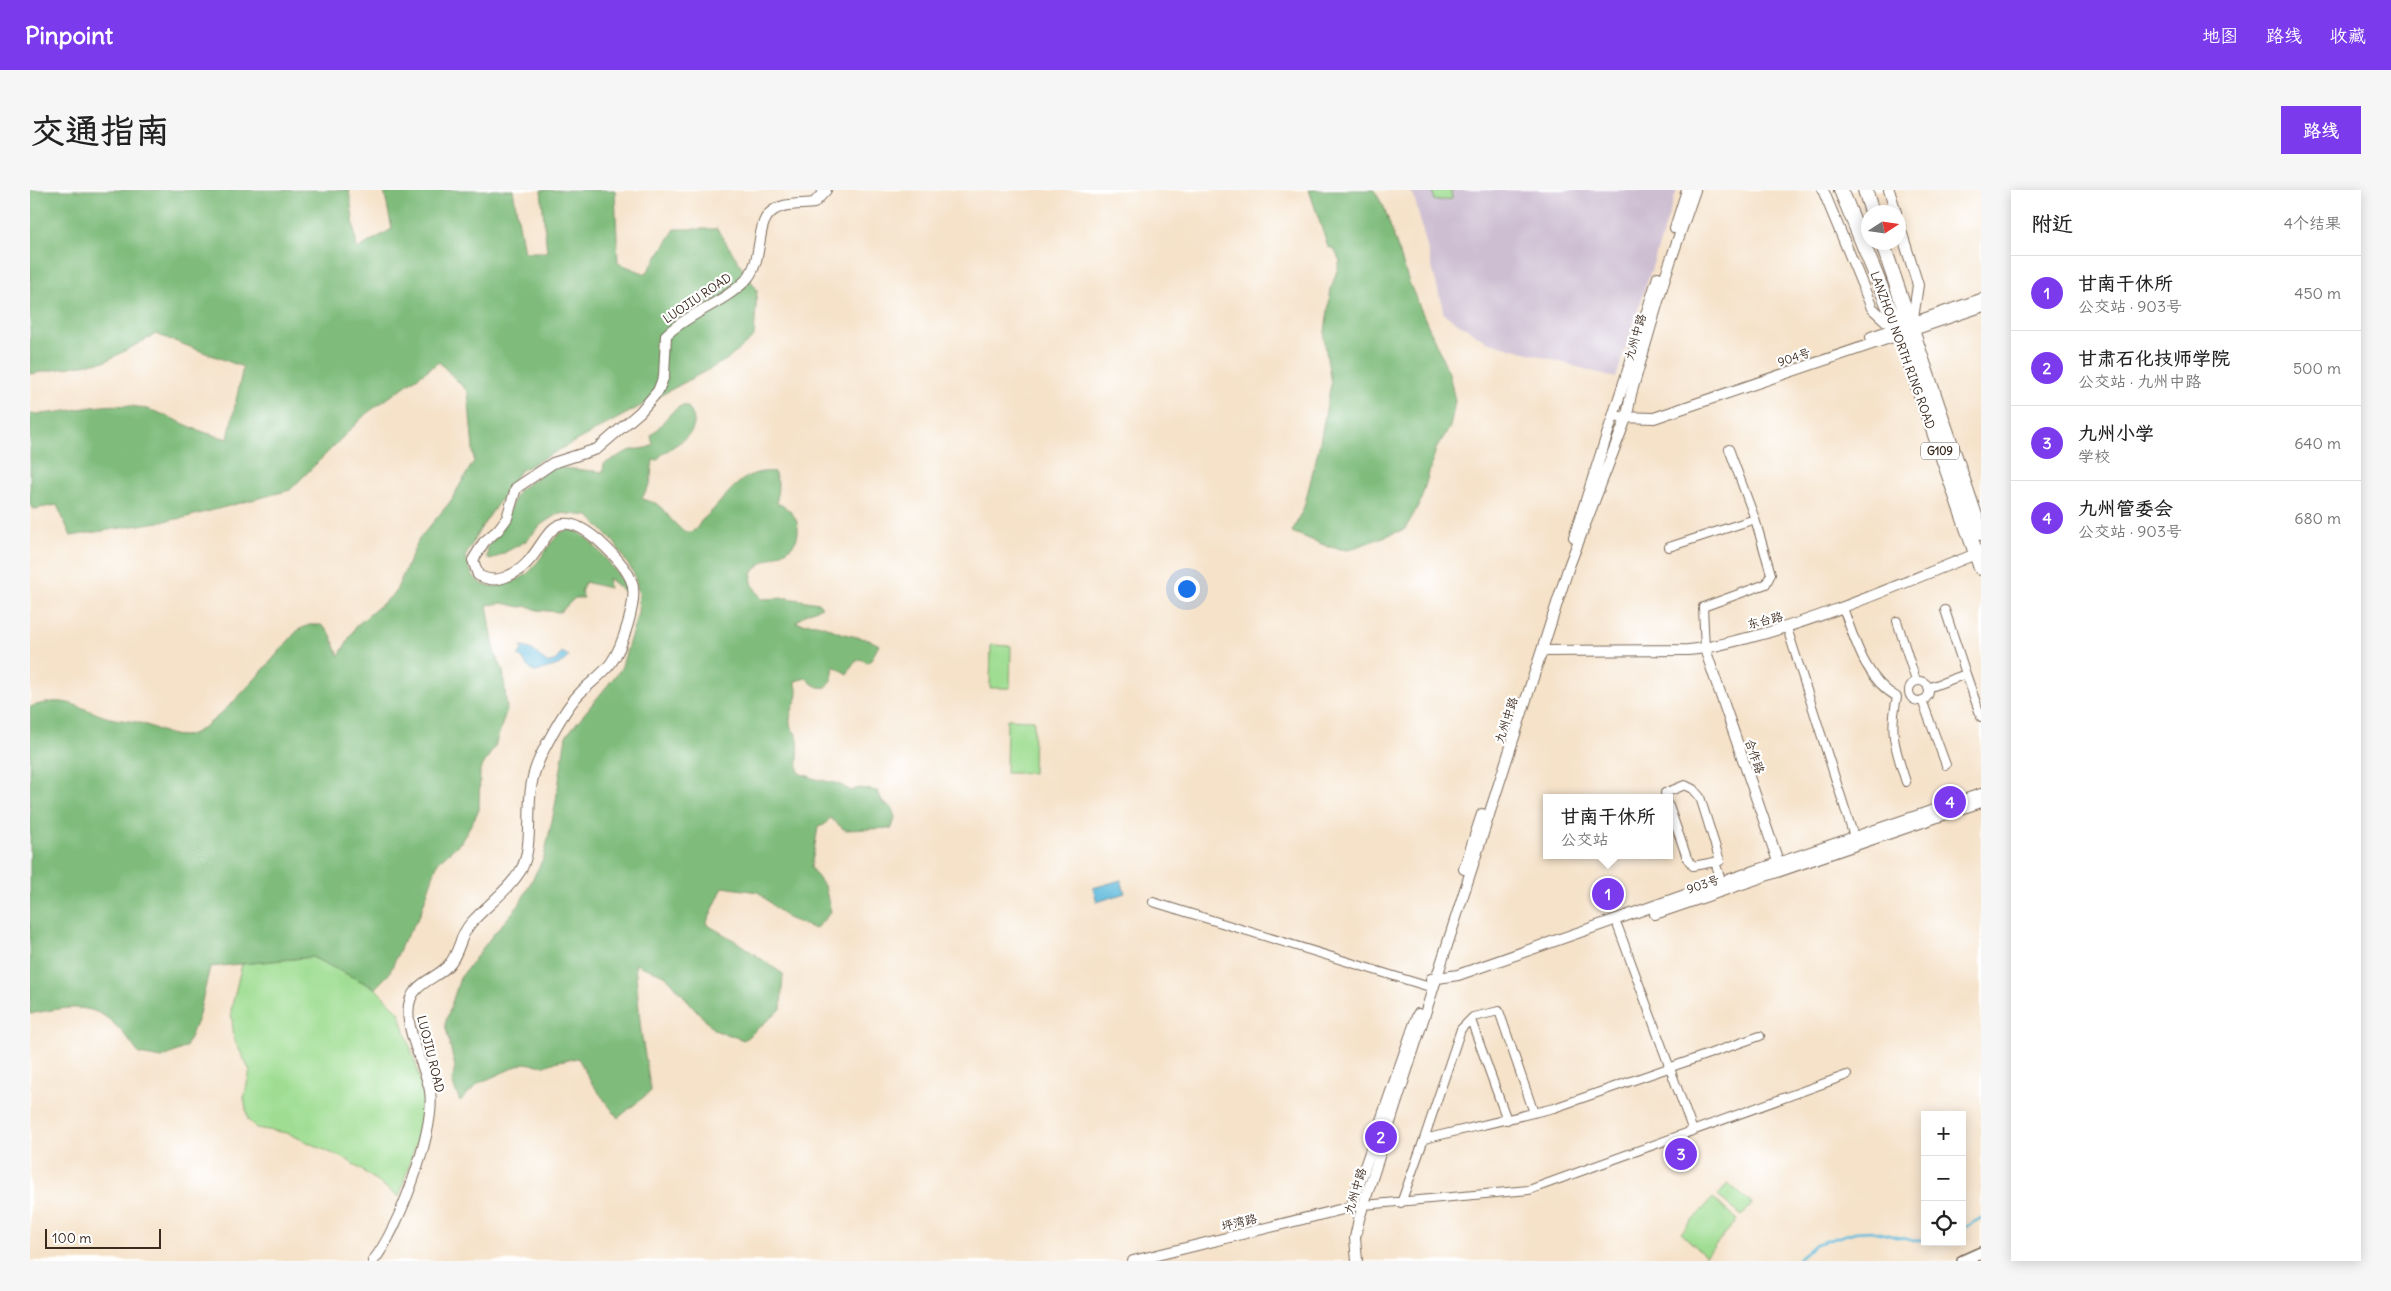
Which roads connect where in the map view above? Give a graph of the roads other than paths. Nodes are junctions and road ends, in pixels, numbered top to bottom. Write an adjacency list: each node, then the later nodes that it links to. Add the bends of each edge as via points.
1 (826, 190): 61 (street, LUOJIU ROAD, via 814,203 785,205 769,214 763,226 756,264 745,280 666,335 664,376 658,391 640,412 597,449 553,463 516,488 507,518 484,542 474,560 478,575 496,581 528,564 550,530 570,523 582,527 603,545 626,572 632,582 633,602 612,662 574,701 537,762 531,788 527,857 521,869 512,883 468,925 449,965 441,974 416,989 410,999 409,1019 430,1092 430,1114 396,1221)
2 (1687, 190): 16 (street)
3 (1695, 190): 15 (street, 九州中路, via 1665,276)
4 (1823, 190): 14 (street, via 1872,308)
5 (1841, 190): 14 (highway, LANZHOU NORTH RING ROAD / G109)
6 (1865, 190): 8 (highway)
7 (1889, 190): 9 (street)
8 (1870, 205)
9 (1894, 205)
10 (1906, 247): 14 (street, via 1918,285)
11 (1884, 250): 14 (highway, LANZHOU NORTH RING ROAD / G109)
12 (1981, 299): 14 (street)
13 (1981, 307): 14 (street, 904号)
14 (1904, 328): 15 (street, 904号, via 1654,418); 19 (highway, LANZHOU NORTH RING ROAD / G109); 21 (highway, LANZHOU NORTH RING ROAD / G109)
15 (1627, 413): 16 (street, 904号); 28 (street, 九州中路, via 1569,566)
16 (1613, 415): 48 (street, via 1474,838)
17 (1729, 450): 18 (street)
18 (1756, 519): 20 (street); 27 (street, via 1771,574 1766,584 1703,607)
19 (1981, 533)
20 (1669, 547)
21 (1979, 553): 22 (highway, LANZHOU NORTH RING ROAD / G109); 23 (street, 东台路)
22 (1981, 568)
23 (1843, 608): 26 (street, 东台路); 33 (street, via 1863,661 1886,691)
24 (1945, 610): 29 (street)
25 (1897, 621): 30 (street)
26 (1787, 628): 27 (street, 东台路); 42 (street)
27 (1705, 648): 28 (street, 东台路); 44 (street, 合作路)
28 (1542, 651): 48 (street, 九州中路)
29 (1966, 674): 31 (street); 35 (street)
30 (1916, 681): 31 (street, via 1924,682); 32 (street, via 1910,686)
31 (1928, 688): 34 (street, via 1928,695)
32 (1909, 693): 33 (street); 34 (street, via 1914,699)
33 (1897, 697): 37 (street, via 1893,745)
34 (1922, 700): 36 (street)
35 (1981, 717)
36 (1946, 764)
37 (1906, 782)
38 (1665, 794): 43 (street, via 1685,786 1700,797 1720,861)
39 (1981, 794): 42 (street)
40 (1981, 802): 42 (street, 903号)
41 (1673, 817): 43 (street, via 1693,866)
42 (1856, 841): 44 (street, 903号)
43 (1715, 862): 45 (street)
44 (1780, 867): 45 (street, 903号)
45 (1723, 886): 47 (street, 903号); 48 (street)
46 (1154, 902): 48 (street)
47 (1618, 927): 48 (street, 903号); 51 (street)
48 (1432, 983): 58 (street, 九州中路); 59 (street)
49 (1471, 1020): 53 (street, via 1499,1011); 54 (street); 56 (street, via 1461,1029)
50 (1760, 1036): 51 (street)
51 (1670, 1068): 53 (street); 55 (street)
52 (1847, 1075): 55 (street)
53 (1534, 1113): 54 (street)
54 (1507, 1120): 56 (street)
55 (1693, 1131): 57 (street, via 1529,1190)
56 (1424, 1139): 57 (street)
57 (1401, 1202): 58 (street)
58 (1364, 1205): 59 (street, 坪湾路); 63 (street, 九州中路, via 1355,1238)
59 (1351, 1207): 62 (street, 坪湾路)
60 (1981, 1253): 64 (main road)
61 (373, 1261)
62 (1133, 1261)
63 (1357, 1261)
64 (1963, 1261)

